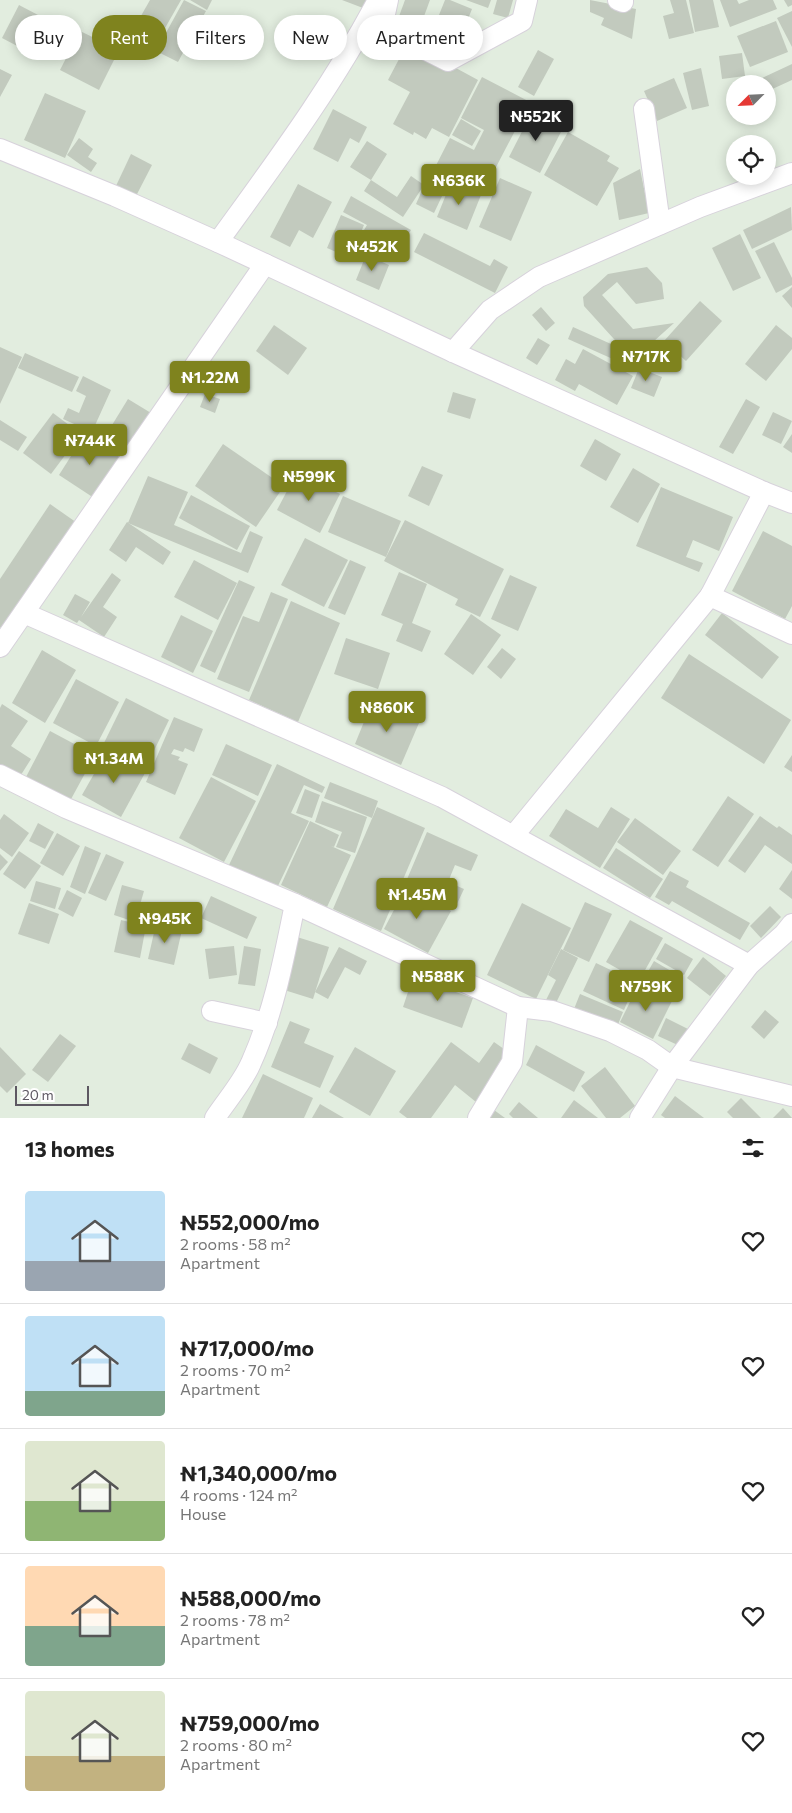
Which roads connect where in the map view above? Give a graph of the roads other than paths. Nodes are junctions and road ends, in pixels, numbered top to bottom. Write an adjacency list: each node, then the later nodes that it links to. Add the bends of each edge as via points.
1 (378, 0): 10 (street, via 356,42 300,130)
2 (388, 0): 3 (street, via 382,28 448,61 522,21)
3 (527, 0)
4 (618, 0): 5 (street)
5 (623, 0)
6 (644, 109): 9 (street)
7 (0, 148): 10 (street)
8 (792, 172): 9 (street)
9 (660, 224): 12 (street, via 539,277 490,310)
10 (218, 242): 11 (street)
11 (265, 264): 12 (street); 16 (street)
12 (453, 352): 13 (street)
13 (764, 492): 14 (street); 15 (street)
14 (792, 503)
15 (710, 596): 17 (street); 20 (street)
16 (24, 612): 18 (street); 20 (street, via 442,797)
17 (792, 634)
18 (0, 647)
19 (0, 775): 21 (street, via 66,808)
20 (514, 836): 23 (street)
21 (295, 904): 24 (street); 26 (street, via 279,984)
22 (792, 924): 23 (street)
23 (750, 965): 27 (street)
24 (518, 1007): 27 (street, via 552,1010 610,1031 648,1050); 30 (street, via 512,1062)
25 (212, 1011): 26 (street)
26 (267, 1023): 29 (street, via 250,1065)
27 (672, 1067): 28 (street); 31 (street)
28 (792, 1096)
29 (215, 1118)
30 (478, 1118)
31 (640, 1118)

